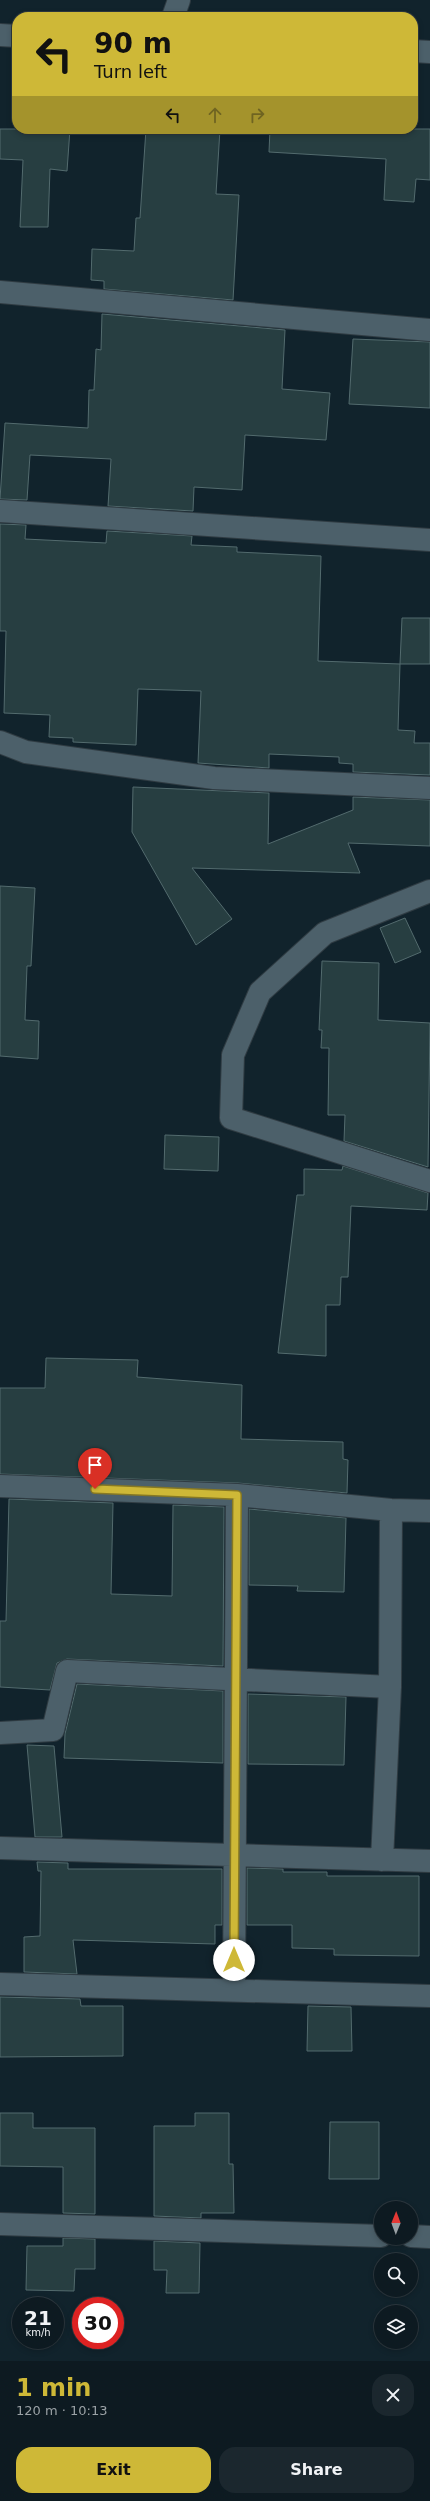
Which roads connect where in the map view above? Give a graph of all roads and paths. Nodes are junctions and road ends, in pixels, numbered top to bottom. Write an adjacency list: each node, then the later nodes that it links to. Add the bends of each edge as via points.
1 (179, 0): 2 (street)
2 (175, 12)
3 (0, 36): 4 (street)
4 (12, 36)
5 (418, 51): 6 (street)
6 (430, 52)
7 (0, 292): 8 (street)
8 (430, 330)
9 (0, 512): 10 (street)
10 (430, 540)
11 (0, 742): 12 (street, via 26,752 214,778)
12 (430, 788)
13 (430, 891): 14 (street, via 325,933 260,992 232,1055 231,1118)
14 (430, 1181)
15 (0, 1486): 16 (street)
16 (237, 1495): 17 (street); 19 (street)
17 (391, 1510): 18 (street); 20 (street)
18 (430, 1511)
19 (236, 1678): 20 (street); 21 (street, via 67,1671 53,1730); 23 (street)
20 (390, 1687): 24 (street)
21 (0, 1733)
22 (0, 1848): 23 (street)
23 (234, 1854): 24 (street); 27 (street)
24 (382, 1860): 25 (street)
25 (430, 1862)
26 (0, 1984): 27 (street)
27 (234, 1990): 28 (street)
28 (430, 1996)
29 (0, 2224): 30 (street)
30 (374, 2236)
31 (418, 2236): 32 (street)
32 (430, 2237)

